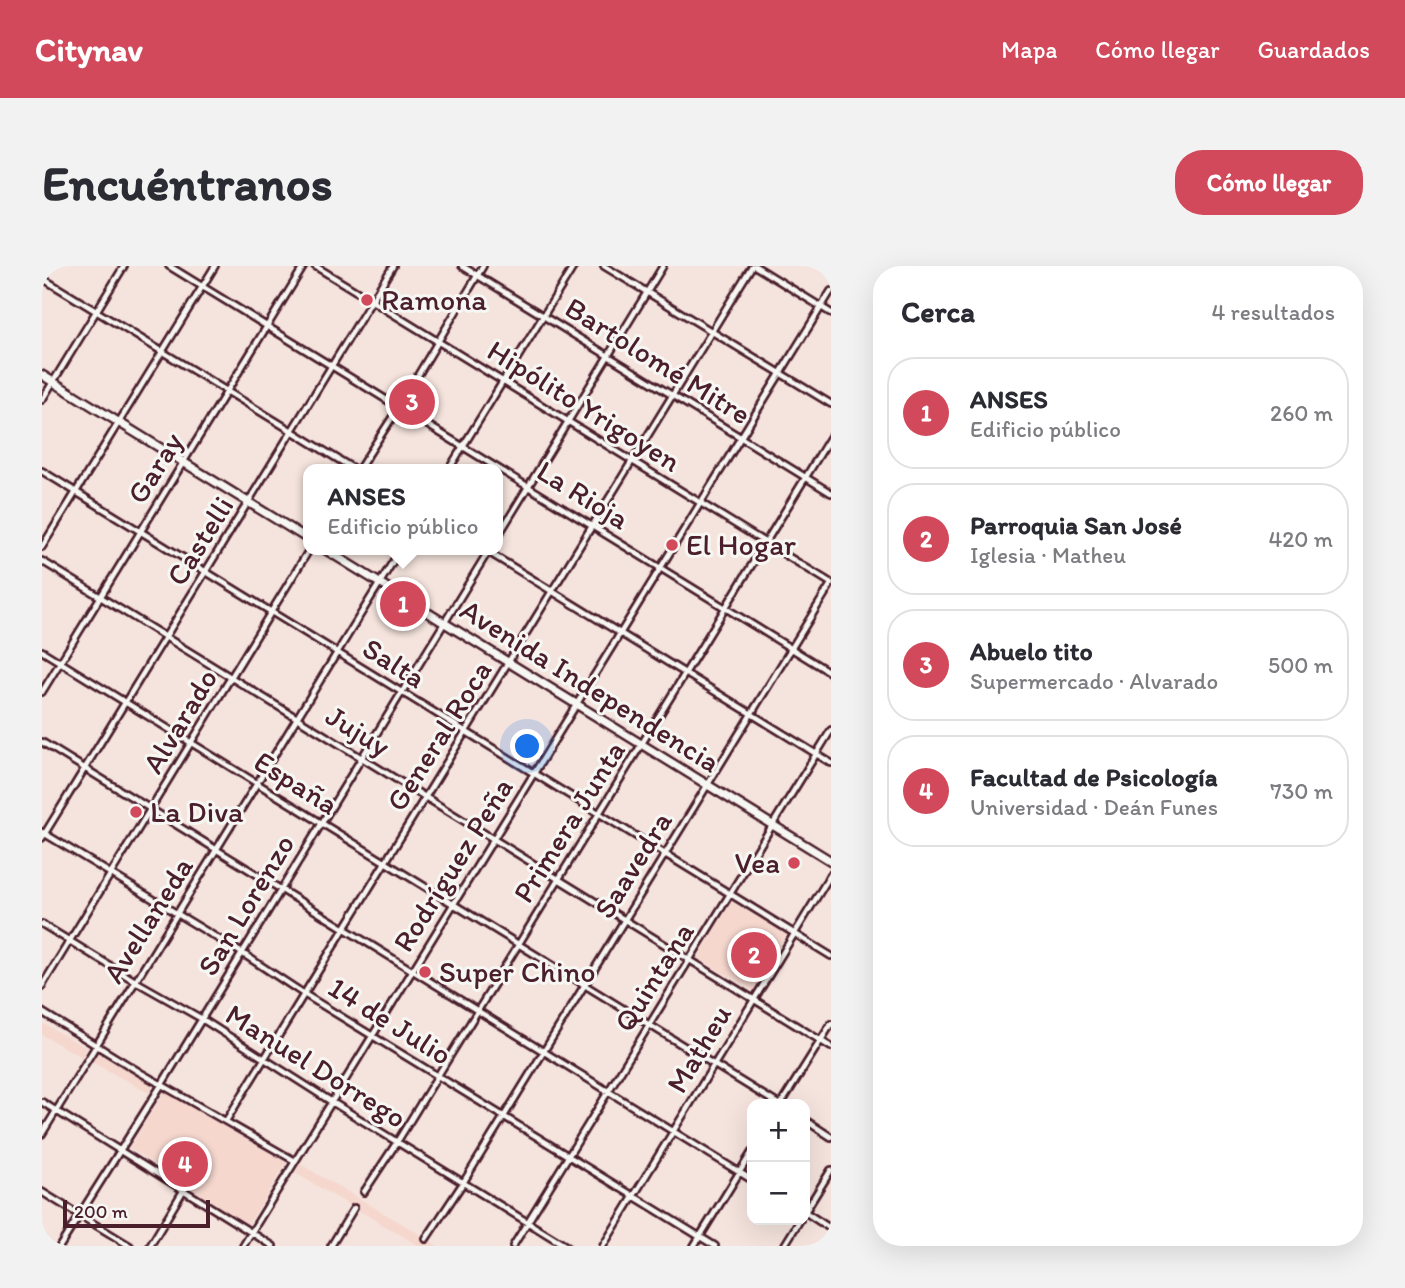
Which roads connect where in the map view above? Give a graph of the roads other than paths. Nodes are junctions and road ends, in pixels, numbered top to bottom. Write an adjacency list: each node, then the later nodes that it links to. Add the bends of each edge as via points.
1 (124, 266): 20 (street)
2 (169, 266): 15 (street, La Rioja)
3 (215, 266): 15 (street)
4 (304, 266): 23 (street, Garay)
5 (315, 266): 18 (street, Hipólito Yrigoyen)
6 (393, 266): 18 (street, Castelli)
7 (462, 266): 13 (street, Bartolomé Mitre)
8 (483, 266): 13 (street)
9 (574, 266): 22 (street)
10 (604, 266): 17 (street)
11 (663, 266): 17 (street)
12 (753, 266): 19 (street); 24 (street, General Roca)
13 (477, 275): 22 (street, Bartolomé Mitre); 25 (street)
14 (42, 278): 20 (street)
15 (202, 286): 23 (street, La Rioja); 26 (street)
16 (831, 291): 19 (street, Rodríguez Peña)
17 (647, 292): 24 (street); 27 (street)
18 (372, 301): 25 (street, Hipólito Yrigoyen); 28 (street, Castelli)
19 (821, 307): 21 (street); 29 (street, Rodríguez Peña)
20 (97, 311): 26 (street); 31 (street)
21 (831, 313)
22 (544, 316): 27 (street, Bartolomé Mitre); 32 (street)
23 (267, 326): 28 (street, La Rioja); 33 (street, Garay)
24 (712, 332): 29 (street); 34 (street, General Roca)
25 (437, 341): 32 (street, Hipólito Yrigoyen); 37 (street)
26 (162, 352): 33 (street); 39 (street)
27 (608, 356): 34 (street, Bartolomé Mitre); 38 (street)
28 (332, 366): 37 (street, La Rioja); 40 (street, Castelli)
29 (780, 373): 36 (street); 42 (street, Rodríguez Peña)
30 (42, 375): 31 (main road)
31 (53, 382): 35 (street); 39 (main road)
32 (503, 382): 38 (street, Hipólito Yrigoyen); 43 (street)
33 (227, 391): 40 (street); 45 (street, Garay)
34 (673, 395): 42 (street, Bartolomé Mitre); 44 (street, General Roca)
35 (42, 400)
36 (831, 404)
37 (399, 407): 43 (street, La Rioja); 47 (street)
38 (568, 421): 44 (street, Hipólito Yrigoyen); 53 (street)
39 (119, 422): 45 (main road); 54 (street)
40 (292, 431): 46 (street); 56 (street, Castelli)
41 (831, 436): 52 (street, Primera Junta)
42 (741, 438): 52 (street, Bartolomé Mitre); 57 (street, Rodríguez Peña)
43 (463, 447): 48 (street); 49 (street, La Rioja)
44 (633, 461): 57 (street, Hipólito Yrigoyen); 58 (street, General Roca)
45 (183, 462): 56 (main road); 60 (street, Garay)
46 (348, 464)
47 (359, 464)
48 (452, 464)
49 (491, 464)
50 (42, 471): 54 (street, Salta)
51 (503, 471): 53 (street, La Rioja)
52 (806, 477): 55 (street, Bartolomé Mitre); 62 (street, Primera Junta)
53 (528, 486): 58 (street, La Rioja); 59 (street)
54 (76, 492): 60 (street, Salta); 63 (street)
55 (831, 493)
56 (248, 502): 61 (main road); 71 (street, Castelli)
57 (701, 503): 62 (street, Hipólito Yrigoyen); 70 (street, Rodríguez Peña)
58 (593, 526): 70 (street, La Rioja); 74 (street, General Roca)
59 (503, 528)
60 (141, 532): 71 (street, Salta); 75 (street, Garay)
61 (303, 535)
62 (765, 542): 73 (street, Hipólito Yrigoyen); 76 (street, Primera Junta)
63 (42, 547)
64 (306, 555): 77 (street, Alvarado)
65 (334, 555): 72 (main road, Avenida Independencia)
66 (397, 555): 72 (street, Avellaneda)
67 (484, 555): 78 (street, San Lorenzo)
68 (495, 555): 74 (street)
69 (42, 561): 75 (street, Jujuy)
70 (660, 568): 76 (street, La Rioja); 79 (street, Rodríguez Peña)
71 (206, 572): 77 (street, Salta); 80 (street, Castelli)
72 (380, 582): 78 (main road, Avenida Independencia); 83 (street, Avellaneda)
73 (831, 583): 81 (street, Saavedra)
74 (553, 592): 79 (street); 85 (street, General Roca)
75 (100, 597): 80 (street, Jujuy); 84 (street, Garay)
76 (725, 608): 81 (street, La Rioja); 86 (street, Primera Junta)
77 (271, 612): 83 (street, Salta); 88 (street, Alvarado)
78 (444, 623): 85 (main road, Avenida Independencia); 90 (street, San Lorenzo)
79 (620, 633): 86 (street); 92 (street, Rodríguez Peña)
80 (165, 637): 88 (street, Jujuy); 91 (street, Castelli)
81 (791, 649): 87 (street, La Rioja); 93 (street, Saavedra)
82 (42, 651): 84 (street, España)
83 (337, 652): 90 (street, Salta); 94 (street, Avellaneda)
84 (60, 662): 89 (street, Garay); 91 (street, España)
85 (509, 663): 92 (main road, Avenida Independencia); 96 (street, General Roca)
86 (685, 673): 93 (street); 99 (street, Primera Junta)
87 (831, 673)
88 (231, 678): 94 (street, Jujuy); 98 (street, Alvarado)
89 (42, 692)
90 (401, 692): 96 (street, Salta); 101 (street, San Lorenzo)
91 (125, 702): 98 (street, España); 103 (street, Castelli)
92 (576, 704): 99 (main road, Avenida Independencia); 104 (street, Rodríguez Peña)
93 (751, 713): 100 (street); 106 (street, Saavedra)
94 (297, 718): 101 (street, Jujuy); 105 (street, Avellaneda)
95 (831, 730): 100 (street, Quintana)
96 (466, 732): 104 (street, Salta); 107 (street, General Roca)
97 (42, 741): 103 (street)
98 (191, 743): 105 (street, España); 108 (street, Alvarado)
99 (642, 744): 106 (main road, Avenida Independencia); 109 (street, Primera Junta)
100 (816, 754): 102 (street); 111 (street, Quintana)
101 (361, 758): 107 (street, Jujuy); 110 (street, San Lorenzo)
102 (831, 763)
103 (85, 768): 108 (street); 112 (street, Castelli)
104 (534, 773): 109 (street, Salta); 113 (street, Rodríguez Peña)
105 (257, 783): 110 (street, España); 114 (street, Avellaneda)
106 (707, 785): 111 (main road, Avenida Independencia); 115 (street, Saavedra)
107 (426, 797): 113 (street, Jujuy); 117 (street, General Roca)
108 (151, 808): 114 (street); 118 (street, Alvarado)
109 (599, 813): 115 (street, Salta); 120 (street, Primera Junta)
110 (321, 823): 117 (street, España); 121 (street, San Lorenzo)
111 (772, 825): 116 (main road, Avenida Independencia); 122 (street, Quintana)
112 (43, 835): 118 (street, 14 de Julio)
113 (494, 839): 120 (street, Jujuy); 123 (street, Rodríguez Peña)
114 (217, 849): 121 (street); 124 (street, Avellaneda)
115 (665, 854): 122 (street, Salta); 125 (street, Saavedra)
116 (831, 861)
117 (385, 862): 123 (street, España); 127 (street, General Roca)
118 (110, 874): 124 (street, 14 de Julio); 129 (street, Alvarado)
119 (831, 874): 128 (street, Matheu)
120 (559, 879): 125 (street, Jujuy); 130 (street, Primera Junta)
121 (281, 888): 127 (street); 131 (street, San Lorenzo)
122 (730, 894): 128 (street, Salta); 133 (street, Quintana)
123 (453, 904): 130 (street, España); 134 (street, Rodríguez Peña)
124 (176, 915): 131 (street, 14 de Julio); 135 (street, Avellaneda)
125 (624, 920): 133 (street, Jujuy); 136 (street, Saavedra)
126 (42, 923): 129 (street, Manuel Dorrego)
127 (345, 928): 134 (street); 138 (street, General Roca)
128 (794, 933): 132 (street, Salta); 139 (street, Matheu)
129 (70, 940): 135 (street, Manuel Dorrego); 137 (street, Alvarado)
130 (519, 944): 136 (street, España); 140 (street, Primera Junta)
131 (242, 953): 138 (street, 14 de Julio); 142 (street, San Lorenzo)
132 (831, 956)
133 (690, 960): 139 (street, Jujuy); 144 (street, Quintana)
134 (413, 970): 140 (street); 145 (street, Rodríguez Peña)
135 (135, 981): 142 (street, Manuel Dorrego); 147 (street, Avellaneda)
136 (584, 985): 144 (street, España); 149 (street, Saavedra)
137 (42, 986)
138 (304, 994): 145 (street, 14 de Julio); 150 (street, General Roca)
139 (754, 1000): 146 (street, Jujuy); 151 (street, Matheu)
140 (478, 1011): 149 (street); 152 (street, Primera Junta)
141 (42, 1013): 147 (street)
142 (202, 1019): 150 (street, Manuel Dorrego); 153 (street, San Lorenzo)
143 (831, 1024): 146 (street)
144 (649, 1025): 151 (street, España); 154 (street, Quintana)
145 (373, 1036): 152 (street, 14 de Julio); 158 (street, Rodríguez Peña)
146 (821, 1041): 148 (street, Jujuy); 156 (street)
147 (95, 1045): 153 (street); 159 (street, Avellaneda)
148 (831, 1047)
149 (544, 1051): 154 (street); 160 (street, Saavedra)
150 (265, 1059): 158 (street, Manuel Dorrego); 161 (street, General Roca)
151 (714, 1065): 155 (street, España); 163 (street, Matheu)
152 (438, 1076): 160 (street, 14 de Julio); 166 (street, Primera Junta)
153 (162, 1084): 161 (street); 167 (street, San Lorenzo)
154 (608, 1091): 163 (street); 168 (street, Quintana)
155 (772, 1099)
156 (783, 1099)
157 (42, 1102): 159 (street)
158 (332, 1102): 166 (street, Manuel Dorrego); 170 (street, Rodríguez Peña)
159 (56, 1111): 164 (street, Avellaneda); 167 (street)
160 (504, 1116): 168 (street, 14 de Julio); 174 (street, Saavedra)
161 (226, 1121): 170 (street)
162 (810, 1124): 165 (street)
163 (673, 1131): 172 (street); 178 (street, Matheu)
164 (42, 1133)
165 (831, 1137)
166 (397, 1142): 174 (street, Manuel Dorrego); 177 (street, Primera Junta)
167 (120, 1150): 175 (street); 181 (street, San Lorenzo)
168 (569, 1156): 178 (street, 14 de Julio); 183 (street, Quintana)
169 (747, 1160): 172 (street)
170 (295, 1161): 186 (street, Rodríguez Peña)
171 (831, 1170): 179 (street)
172 (740, 1172): 173 (street); 187 (street)
173 (747, 1177)
174 (463, 1182): 183 (street, Manuel Dorrego); 188 (street, Saavedra)
175 (183, 1191): 186 (street); 191 (street)
176 (42, 1192): 181 (street)
177 (364, 1192)
178 (634, 1196): 187 (street, 14 de Julio); 197 (street, Matheu)
179 (810, 1204)
180 (354, 1208): 194 (street)
181 (79, 1215): 189 (street, San Lorenzo); 190 (street)
182 (810, 1215): 185 (street)
183 (528, 1222): 195 (street, Quintana); 196 (street, Manuel Dorrego)
184 (797, 1225): 200 (street)
185 (831, 1228)
186 (251, 1233): 192 (street, Rodríguez Peña); 193 (street)
187 (700, 1237): 198 (street); 199 (street, 14 de Julio)
188 (426, 1238)
189 (60, 1246)
190 (130, 1246)
191 (149, 1246)
192 (243, 1246)
193 (273, 1246)
194 (331, 1246)
195 (513, 1246)
196 (566, 1246)
197 (603, 1246)
198 (694, 1246)
199 (715, 1246)
200 (784, 1246)

